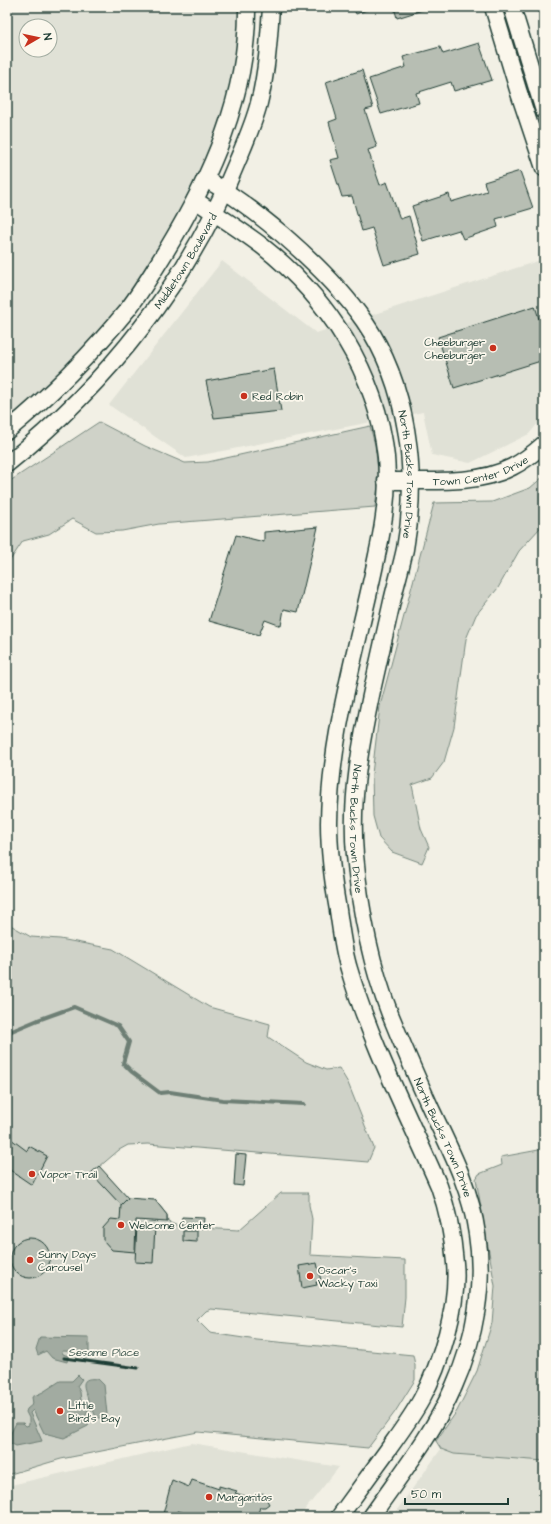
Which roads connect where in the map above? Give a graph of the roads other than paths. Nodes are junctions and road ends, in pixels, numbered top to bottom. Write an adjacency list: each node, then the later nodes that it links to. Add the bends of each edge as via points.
1 (247, 7): 7 (street, Middletown Boulevard, via 244,55 235,99 221,144)
2 (271, 7): 8 (street, Middletown Boulevard, via 269,43 259,102)
3 (493, 7): 6 (street)
4 (512, 7): 5 (street)
5 (544, 111)
6 (544, 168)
7 (205, 178): 8 (street, North Bucks Town Drive); 9 (street, Middletown Boulevard)
8 (226, 190): 10 (street, Middletown Boulevard); 14 (street, North Bucks Town Drive, via 313,261 364,322 383,354 398,395 407,432)
9 (194, 200): 10 (street, North Bucks Town Drive); 11 (street, Middletown Boulevard, via 155,269 128,308 56,387)
10 (215, 214): 13 (street, Middletown Boulevard, via 196,249 166,294 119,356 83,395); 15 (street, North Bucks Town Drive, via 263,247 288,269 314,295 341,331 353,350 372,395 386,458)
11 (7, 431)
12 (544, 444): 14 (street, Town Center Drive, via 529,457 496,474 478,478)
13 (7, 464)
14 (411, 480): 15 (street, Town Center Drive); 17 (street, North Bucks Town Drive, via 406,548 391,604 358,760 354,816 355,851 366,935 380,984 430,1107 465,1184 477,1232 480,1266 478,1300 470,1342 456,1383 421,1445)
15 (386, 481): 16 (street, North Bucks Town Drive, via 377,555 337,734 331,780 331,859 349,972 370,1030 446,1204 456,1264 455,1290 439,1359 421,1401)
16 (339, 1517)
17 (371, 1517)

